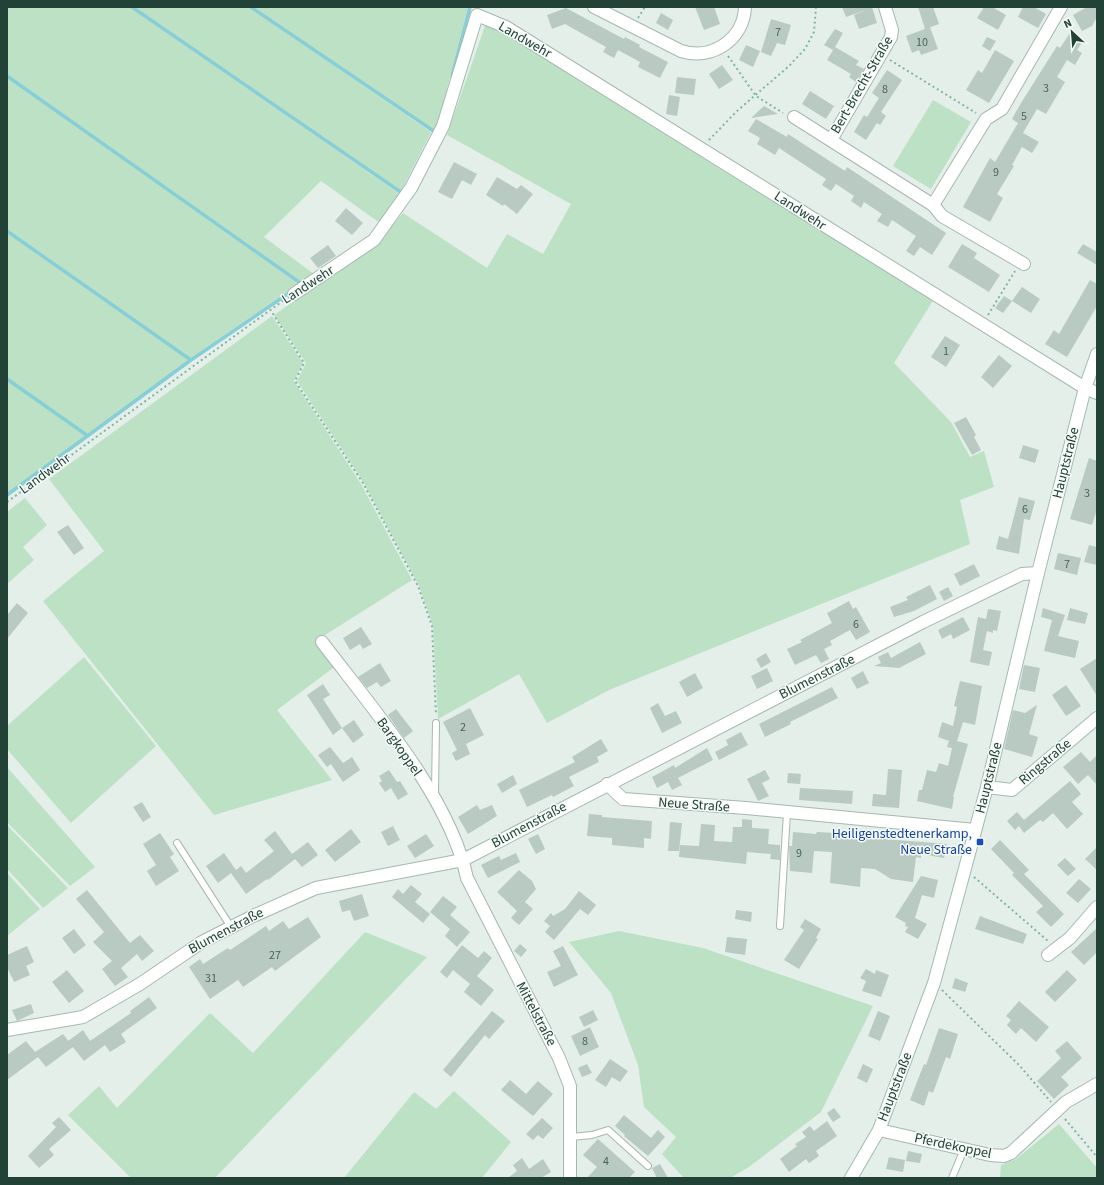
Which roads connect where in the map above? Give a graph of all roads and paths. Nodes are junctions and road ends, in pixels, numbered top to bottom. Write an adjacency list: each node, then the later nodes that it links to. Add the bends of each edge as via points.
1 (594, 7): 6 (street, via 688,53 704,53)
2 (745, 7): 6 (street, via 740,30)
3 (816, 7): 8 (path, via 814,32 805,49)
4 (885, 7): 7 (street, Bert-Brecht-Straße, via 892,30)
5 (1061, 7): 10 (street, via 1002,109)
6 (721, 47): 8 (path)
7 (881, 55): 10 (path); 11 (street, Bert-Brecht-Straße)
8 (756, 96): 9 (path, via 788,117); 12 (path)
9 (794, 117): 11 (street, Bert-Brecht-Straße)
10 (986, 119): 13 (street)
11 (830, 140): 13 (street, Bert-Brecht-Straße)
12 (701, 147): 15 (street, Landwehr, via 506,27 477,15 443,126 411,188 374,240); 17 (street, Landwehr)
13 (933, 205): 14 (street, Bert-Brecht-Straße, via 942,216)
14 (1024, 264): 17 (path, via 1017,269)
15 (294, 294): 16 (path, Landwehr)
16 (270, 309): 21 (path, Landwehr); 25 (path, via 304,363 295,381 363,483 418,586 432,626)
17 (982, 325): 19 (street, Landwehr)
18 (1097, 354): 19 (street, Hauptstraße)
19 (1085, 388): 20 (street); 22 (street, Hauptstraße)
20 (1097, 393)
21 (7, 502)
22 (1038, 573): 26 (street, Blumenstraße, via 1022,574 972,598); 27 (street, Hauptstraße)
23 (322, 642): 28 (street, Bargkoppel)
24 (1097, 718): 27 (street, Ringstraße, via 1012,790)
25 (436, 723): 28 (lane)
26 (607, 784): 29 (street, Neue Straße, via 623,800); 32 (street, Blumenstraße)
27 (987, 787): 30 (street, Hauptstraße)
28 (435, 798): 32 (street, Bargkoppel)
29 (787, 812): 30 (street, Neue Straße); 35 (lane)
30 (976, 830): 33 (street, Hauptstraße)
31 (177, 843): 36 (lane)
32 (463, 860): 36 (street, Blumenstraße, via 316,888); 43 (street, Mittelstraße, via 467,878 568,1078)
33 (966, 870): 37 (path); 38 (street, Hauptstraße)
34 (1097, 907): 37 (street, via 1070,938)
35 (780, 926)
36 (231, 927): 39 (street, Blumenstraße, via 202,942 140,984 82,1017)
37 (1052, 951)
38 (934, 983): 41 (path, via 1019,1065); 42 (street, Hauptstraße)
39 (7, 1030)
40 (1097, 1084): 41 (street, Pferdekoppel, via 1072,1097)
41 (1058, 1110): 44 (street, Pferdekoppel, via 1010,1154 990,1156); 45 (path)
42 (879, 1130): 44 (street, Pferdekoppel); 48 (street, Hauptstraße)
43 (571, 1137): 46 (lane, via 608,1130); 47 (street, Mittelstraße)
44 (964, 1149): 49 (lane)
45 (1097, 1157)
46 (648, 1166)
47 (570, 1178)
48 (851, 1178)
49 (952, 1178)

